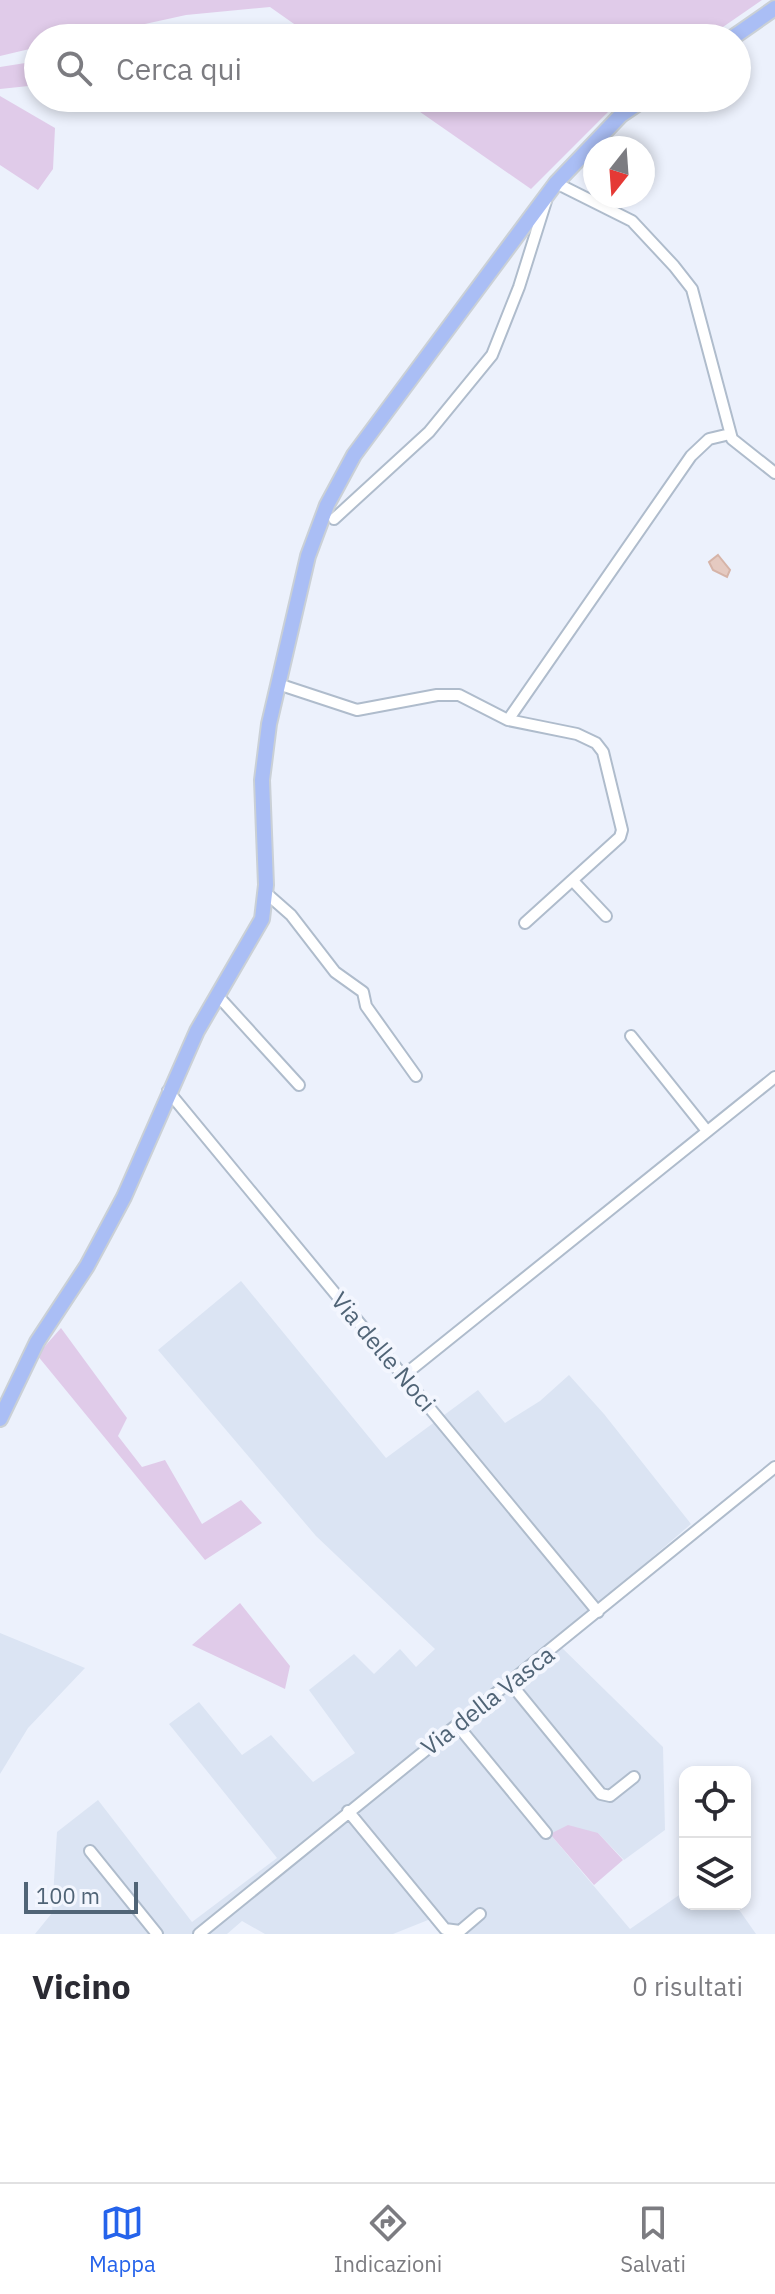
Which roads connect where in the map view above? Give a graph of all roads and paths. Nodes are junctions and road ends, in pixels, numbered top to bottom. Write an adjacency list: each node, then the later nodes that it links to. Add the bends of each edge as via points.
1 (775, 8): 2 (main road)
2 (751, 25)
3 (628, 112): 4 (main road)
4 (553, 187): 5 (street, via 632,221 692,289); 7 (main road, via 354,455); 7 (street, via 492,355 429,432)
5 (730, 434): 6 (street); 10 (street, via 709,439 691,456)
6 (775, 473)
7 (335, 507): 8 (street); 9 (main road, via 303,573)
8 (334, 519)
9 (278, 684): 10 (street, via 357,710 459,695); 12 (main road, via 262,780)
10 (508, 720): 11 (street, via 577,734 603,752 622,830)
11 (574, 882): 13 (street); 14 (street)
12 (266, 893): 15 (main road, via 255,936); 17 (street, via 291,915 335,972 363,992 366,1006)
13 (606, 916)
14 (525, 923)
15 (218, 996): 19 (street); 20 (main road)
16 (631, 1036): 21 (street)
17 (416, 1076)
18 (775, 1077): 21 (street)
19 (299, 1085)
20 (168, 1091): 22 (street, Via delle Noci); 23 (main road, via 124,1197 37,1342)
21 (707, 1131): 22 (street)
22 (403, 1376): 25 (street, Via delle Noci)
23 (0, 1419)
24 (775, 1467): 25 (street, Via della Vasca)
25 (598, 1612): 26 (street, Via della Vasca)
26 (511, 1684): 27 (street, Via della Vasca); 28 (street, via 601,1794 608,1797)
27 (458, 1726): 29 (street, Via della Vasca); 30 (street)
28 (634, 1777)
29 (348, 1811): 32 (street, via 445,1929 460,1931); 34 (street, Via della Vasca)
30 (546, 1833)
31 (90, 1851): 33 (street)
32 (480, 1914)
33 (157, 1934)
34 (199, 1934)

